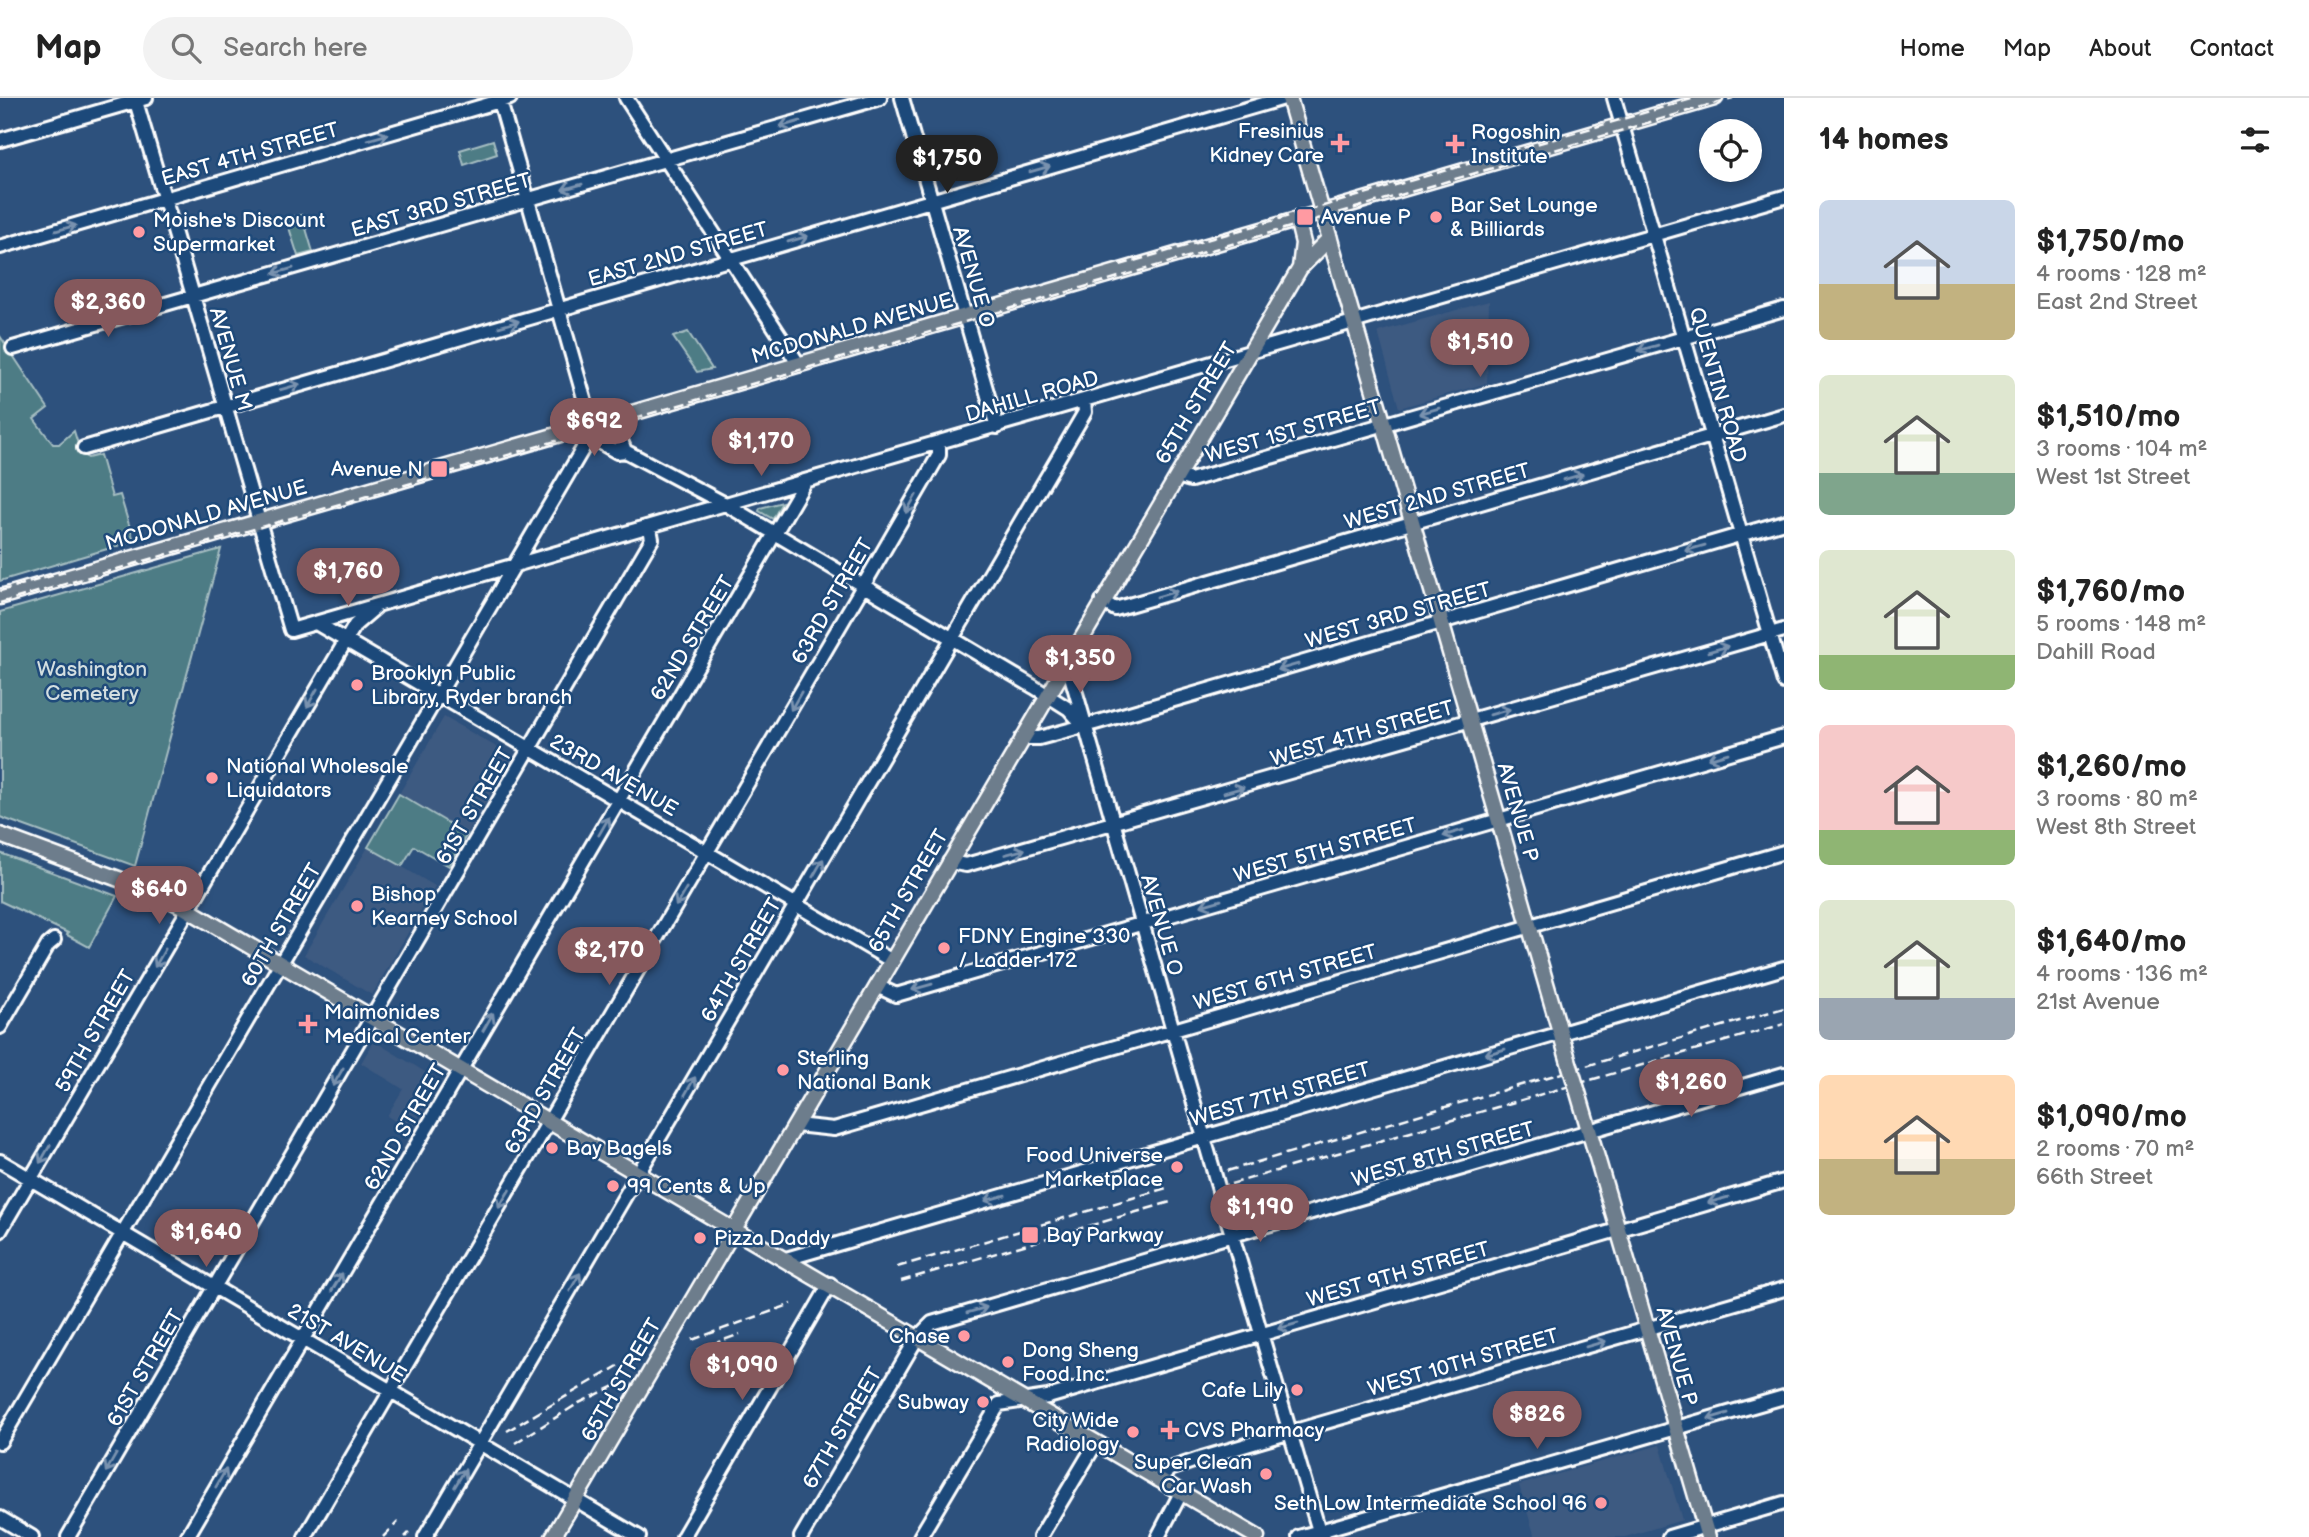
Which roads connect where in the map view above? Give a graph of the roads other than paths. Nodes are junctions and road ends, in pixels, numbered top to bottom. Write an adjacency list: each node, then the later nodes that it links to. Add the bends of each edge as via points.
1 (626, 98): 11 (street)
2 (880, 98): 11 (street, EAST 3RD STREET, one-way to 11)
3 (902, 98): 15 (street, AVENUE O)
4 (1286, 98): 15 (street, EAST 2ND STREET, one-way to 4); 16 (main road, AVENUE P)
5 (1614, 98): 9 (street, QUENTIN ROAD)
6 (1715, 98): 9 (main road, MCDONALD AVENUE)
7 (139, 99): 10 (street); 13 (street, AVENUE M)
8 (503, 99): 13 (street, EAST 4TH STREET, one-way to 8); 14 (street)
9 (1622, 125): 16 (main road, MCDONALD AVENUE); 18 (street, QUENTIN ROAD)
10 (0, 140)
11 (665, 160): 14 (street, EAST 3RD STREET, one-way to 14); 21 (street)
12 (1784, 197): 18 (street, DAHILL ROAD)
13 (165, 199): 20 (street, EAST 4TH STREET, one-way to 13); 23 (street, AVENUE M)
14 (529, 200): 23 (street, EAST 3RD STREET, one-way to 23); 24 (street)
15 (932, 201): 21 (street, EAST 2ND STREET, one-way to 15); 26 (street, AVENUE O)
16 (1322, 212): 17 (main road, MCDONALD AVENUE); 19 (main road, AVENUE P)
17 (1297, 219): 22 (main road, 65TH STREET, via 1303,243); 26 (main road, MCDONALD AVENUE)
18 (1654, 235): 27 (street, DAHILL ROAD); 28 (street, QUENTIN ROAD)
19 (1330, 238): 22 (main road, 65TH STREET); 27 (main road, AVENUE P)
20 (0, 247)
21 (730, 259): 24 (street, EAST 2ND STREET); 31 (street)
22 (1300, 268): 30 (main road, 65TH STREET)
23 (194, 298): 29 (street, EAST 3RD STREET); 33 (street, AVENUE M)
24 (560, 309): 33 (street, EAST 2ND STREET, one-way to 24); 36 (street)
25 (1784, 309): 28 (street, WEST 1ST STREET)
26 (965, 317): 31 (main road, MCDONALD AVENUE); 38 (street, AVENUE O)
27 (1354, 322): 30 (street, DAHILL ROAD); 37 (main road, AVENUE P)
28 (1684, 338): 37 (street, WEST 1ST STREET, one-way to 37); 39 (street, QUENTIN ROAD)
29 (13, 348)
30 (1249, 354): 32 (street, DAHILL ROAD); 43 (main road, 65TH STREET)
31 (799, 365): 34 (main road, MCDONALD AVENUE)
32 (1084, 401): 38 (street, DAHILL ROAD); 63 (street, 64TH STREET, via 1085,412)
33 (225, 406): 41 (street, EAST 2ND STREET); 46 (street, AVENUE M)
34 (627, 415): 36 (main road, MCDONALD AVENUE); 42 (street, via 618,433)
35 (1784, 415): 39 (street, WEST 2ND STREET)
36 (593, 425): 42 (street, via 596,440 617,452); 46 (main road, MCDONALD AVENUE); 52 (street, 60TH STREET)
37 (1384, 425): 43 (street, WEST 1ST STREET, via 1191,480); 48 (main road, AVENUE P)
38 (997, 427): 40 (street, DAHILL ROAD)
39 (1712, 436): 48 (street, WEST 2ND STREET, one-way to 39); 51 (street, QUENTIN ROAD)
40 (939, 444): 44 (street, DAHILL ROAD); 53 (street, 63RD STREET, one-way to 53, via 939,455)
41 (83, 448)
42 (625, 451): 45 (street)
43 (1177, 476): 55 (main road, 65TH STREET)
44 (805, 482): 45 (street, DAHILL ROAD); 50 (street, 62ND STREET)
45 (727, 505): 49 (street, DAHILL ROAD); 50 (street)
46 (260, 522): 54 (main road, MCDONALD AVENUE); 59 (street, AVENUE M)
47 (1784, 522): 51 (street, WEST 3RD STREET)
48 (1413, 523): 55 (street, WEST 2ND STREET, one-way to 48, via 1115,608); 57 (main road, AVENUE P)
49 (650, 528): 52 (street, DAHILL ROAD); 72 (street, 61ST STREET, via 652,539)
50 (776, 535): 53 (street); 73 (street, 62ND STREET)
51 (1741, 535): 57 (street, WEST 3RD STREET, one-way to 57); 61 (street, QUENTIN ROAD)
52 (513, 567): 56 (street, DAHILL ROAD); 66 (street, 60TH STREET)
53 (863, 586): 63 (street); 78 (street, 63RD STREET, one-way to 78)
54 (0, 597)
55 (1102, 601): 64 (main road, 65TH STREET)
56 (380, 605): 58 (street, DAHILL ROAD); 62 (street, 59TH STREET, via 362,617)
57 (1441, 622): 68 (main road, AVENUE P); 69 (street, WEST 3RD STREET, one-way to 69)
58 (316, 623): 59 (street, DAHILL ROAD); 62 (street, 23RD AVENUE)
59 (291, 629)
60 (1784, 629): 61 (street, WEST 4TH STREET)
61 (1770, 634): 65 (street, QUENTIN ROAD); 68 (street, WEST 4TH STREET, one-way to 61)
62 (347, 639): 66 (street, 23RD AVENUE); 81 (street, 59TH STREET, one-way to 81)
63 (952, 639): 67 (street); 80 (street, 64TH STREET, one-way to 63)
64 (1067, 662): 67 (main road, 65TH STREET); 69 (street, AVENUE O)
65 (1784, 682)
66 (439, 694): 72 (street, 23RD AVENUE); 86 (street, 60TH STREET)
67 (1047, 695): 69 (street); 71 (main road, 65TH STREET)
68 (1470, 721): 74 (main road, AVENUE P); 75 (street, WEST 4TH STREET, one-way to 68)
69 (1084, 726): 71 (street, WEST 3RD STREET); 75 (street, AVENUE O)
70 (1784, 737): 74 (street, WEST 5TH STREET, one-way to 74)
71 (1022, 738): 79 (main road, 65TH STREET)
72 (530, 748): 73 (street, 23RD AVENUE); 89 (street, 61ST STREET)
73 (619, 801): 78 (street, 23RD AVENUE); 93 (street, 62ND STREET, one-way to 73)
74 (1499, 820): 82 (street, WEST 5TH STREET, one-way to 82); 83 (main road, AVENUE P)
75 (1113, 825): 79 (street, WEST 4TH STREET, one-way to 75, via 966,865); 82 (street, AVENUE O)
76 (0, 835): 81 (main road, via 159,894)
77 (1784, 852): 83 (street, WEST 6TH STREET)
78 (707, 853): 80 (street, 23RD AVENUE); 95 (street, 63RD STREET, one-way to 95)
79 (949, 862): 85 (main road, 65TH STREET)
80 (796, 905): 85 (street, 23RD AVENUE); 100 (street, 64TH STREET, one-way to 80)
81 (188, 910): 86 (main road); 101 (street, 59TH STREET, one-way to 101)
82 (1141, 924): 88 (street, WEST 5TH STREET, one-way to 88, via 896,995); 91 (street, AVENUE O)
83 (1530, 926): 91 (street, WEST 6TH STREET); 92 (main road, AVENUE P)
84 (54, 940): 90 (street)
85 (892, 961): 88 (main road, 65TH STREET)
86 (280, 964): 89 (main road); 106 (street, 60TH STREET)
87 (1784, 968): 92 (street, WEST 7TH STREET)
88 (877, 986): 96 (main road, 65TH STREET)
89 (372, 1018): 93 (main road); 110 (street, 61ST STREET, one-way to 110)
90 (0, 1027)
91 (1172, 1030): 96 (street, WEST 6TH STREET, via 834,1129); 98 (street, AVENUE O)
92 (1561, 1033): 97 (main road, AVENUE P, bridge); 98 (street, WEST 7TH STREET, one-way to 98)
93 (460, 1070): 95 (main road); 115 (street, 62ND STREET, one-way to 93)
94 (1784, 1074): 97 (street, WEST 8TH STREET)
95 (549, 1122): 100 (main road); 116 (street, 63RD STREET, one-way to 116)
96 (796, 1125): 103 (main road, 65TH STREET)
97 (1590, 1131): 104 (main road, AVENUE P); 107 (street, WEST 8TH STREET)
98 (1203, 1136): 107 (street, AVENUE O, bridge); 108 (street, WEST 7TH STREET, one-way to 108)
99 (0, 1161): 101 (street, 21ST AVENUE)
100 (639, 1173): 103 (main road); 123 (street, 64TH STREET, one-way to 100)
101 (30, 1178): 105 (street, 59TH STREET); 106 (street, 21ST AVENUE)
102 (1784, 1181): 104 (street, WEST 9TH STREET, one-way to 104)
103 (734, 1229): 108 (main road); 126 (main road, 65TH STREET)
104 (1618, 1230): 112 (main road, AVENUE P); 113 (street, WEST 9TH STREET, one-way to 113)
105 (0, 1231)
106 (122, 1233): 110 (street, 21ST AVENUE); 121 (street, 60TH STREET)
107 (1232, 1235): 113 (street, AVENUE O); 114 (street, WEST 8TH STREET, one-way to 107, via 932,1323)
108 (786, 1259): 109 (main road)
109 (830, 1284): 114 (main road); 138 (street)
110 (215, 1287): 115 (street, 21ST AVENUE); 132 (street, 61ST STREET, one-way to 132)
111 (1784, 1289): 112 (street, WEST 10TH STREET)
112 (1647, 1329): 119 (main road, AVENUE P); 120 (street, WEST 10TH STREET, one-way to 112)
113 (1261, 1334): 118 (street, WEST 9TH STREET, via 1048,1397); 120 (street, AVENUE O)
114 (917, 1338): 118 (main road); 139 (street, 67TH STREET)
115 (303, 1339): 116 (street, 21ST AVENUE); 133 (street, 62ND STREET, one-way to 115)
116 (391, 1392): 123 (street, 21ST AVENUE); 134 (street, 63RD STREET)
117 (1784, 1397): 119 (street, one-way to 119)
118 (1023, 1400): 122 (main road); 140 (street, WEST 9TH STREET, via 999,1404)
119 (1676, 1428): 129 (main road, AVENUE P); 130 (street)
120 (1290, 1433): 124 (street, WEST 10TH STREET, via 1170,1469); 130 (street, AVENUE O)
121 (0, 1442)
122 (1096, 1443): 124 (main road); 141 (street)
123 (480, 1444): 126 (street, 21ST AVENUE); 135 (street, 64TH STREET, one-way to 123)
124 (1157, 1479): 125 (main road)
125 (1181, 1493): 142 (street); 143 (main road)
126 (575, 1500): 136 (main road, 65TH STREET); 137 (street, 21ST AVENUE)
127 (1784, 1503): 129 (street)
128 (0, 1518): 131 (street)
129 (1706, 1532): 145 (street)
130 (1322, 1534): 144 (street)
131 (32, 1537)
132 (68, 1537)
133 (187, 1537)
134 (305, 1537)
135 (425, 1537)
136 (553, 1537)
137 (639, 1537)
138 (683, 1537)
139 (801, 1537)
140 (920, 1537)
141 (1040, 1537)
142 (1158, 1537)
143 (1257, 1537)
144 (1299, 1537)
145 (1669, 1537)

